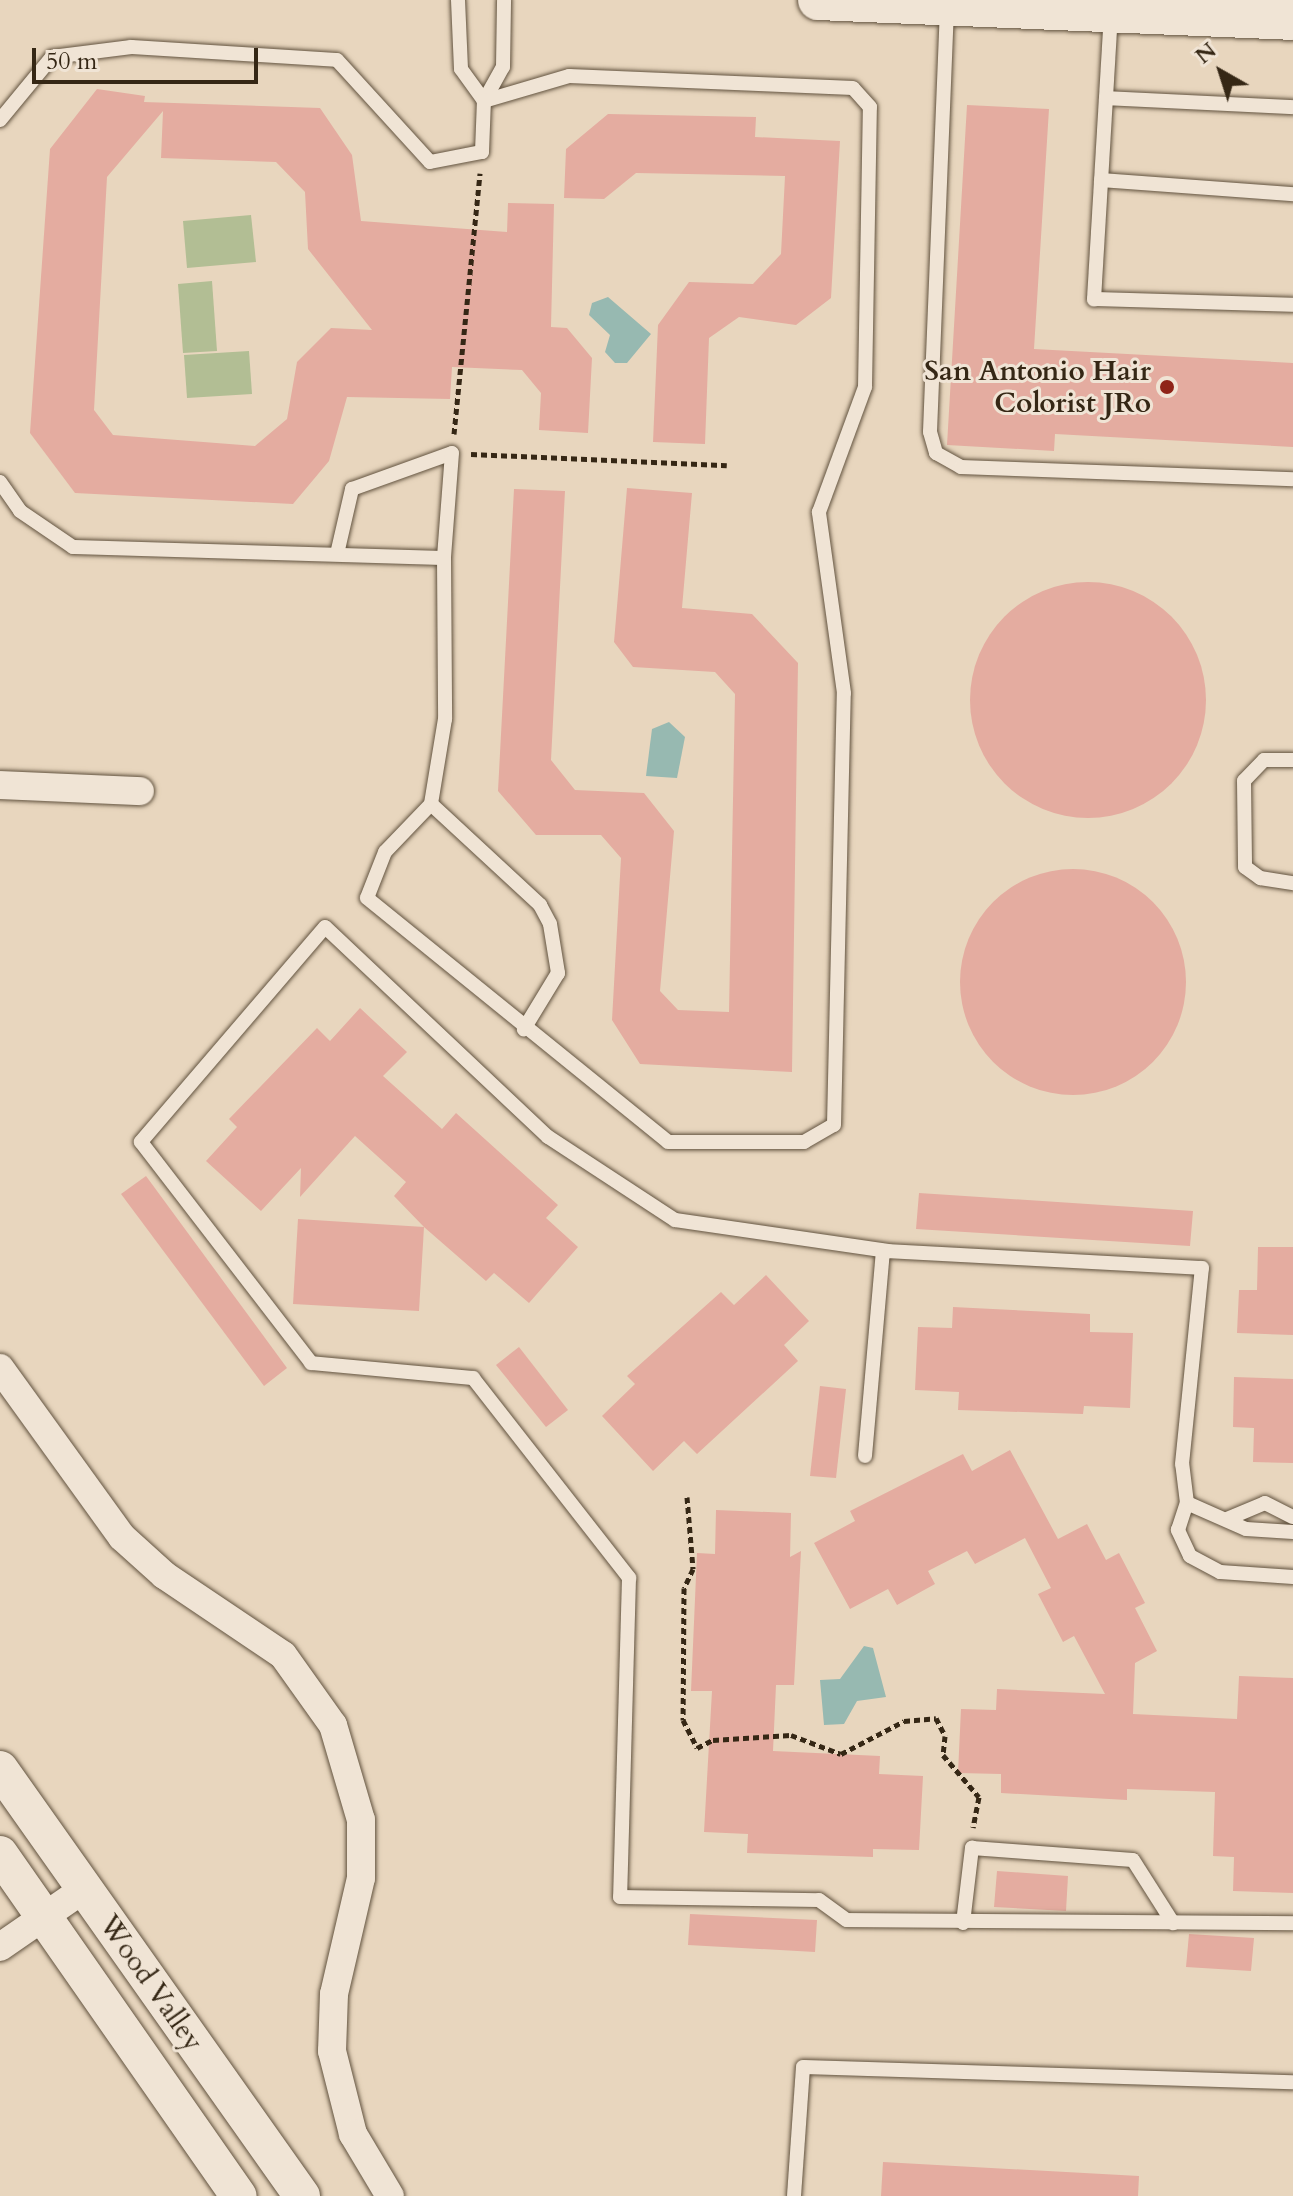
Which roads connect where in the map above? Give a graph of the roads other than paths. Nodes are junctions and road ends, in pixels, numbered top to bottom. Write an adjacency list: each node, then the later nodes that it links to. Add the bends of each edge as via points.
1 (458, 0): 8 (lane, via 461,69)
2 (504, 0): 8 (lane, via 503,67)
3 (818, 0): 4 (main road)
4 (947, 6): 5 (main road); 14 (lane, via 930,432 936,453 961,467)
5 (1111, 13): 6 (main road); 7 (lane)
6 (1293, 20)
7 (1106, 98): 9 (lane); 11 (lane)
8 (484, 101): 10 (lane, via 482,152 430,162 337,60 131,47 52,57); 23 (lane, via 569,76 853,88 870,107 865,387 819,512 844,693 834,1125 804,1142 668,1142)
9 (1293, 107)
10 (0, 120)
11 (1101, 180): 12 (lane); 13 (lane, via 1094,299)
12 (1293, 194)
13 (1293, 305)
14 (1293, 479)
15 (0, 482): 16 (lane, via 20,511 73,547)
16 (337, 554): 17 (lane); 17 (lane, via 352,489 452,453)
17 (444, 558): 21 (lane, via 445,719)
18 (1293, 760): 22 (lane, via 1264,760 1244,781 1245,867 1260,878)
19 (0, 785): 20 (street)
20 (140, 791)
21 (431, 804): 23 (lane, via 540,905 550,924 558,973); 23 (lane, via 385,852 367,898)
22 (1293, 883)
23 (524, 1029)
24 (883, 1251): 26 (lane); 27 (lane, via 1202,1268 1182,1464); 36 (lane, via 675,1220 548,1137 325,927 141,1142 311,1363 473,1378 629,1578 620,1897 819,1900 847,1920)
25 (0, 1368): 43 (street, via 122,1537 164,1575 283,1655 333,1725 349,1764 361,1835 361,1878 334,1994 332,2051 353,2134)
26 (865, 1456)
27 (1187, 1503): 29 (lane); 31 (lane, via 1178,1530 1190,1556 1220,1572)
28 (1293, 1517): 29 (lane, via 1265,1503)
29 (1227, 1519): 30 (lane, via 1246,1529)
30 (1293, 1532)
31 (1293, 1577)
32 (0, 1769): 34 (street, Wood Valley)
33 (0, 1854): 35 (street, Wood Valley)
34 (84, 1889): 35 (street); 42 (street, Wood Valley)
35 (44, 1916): 39 (street); 41 (street, Wood Valley)
36 (963, 1923): 37 (lane); 37 (lane, via 972,1848 1133,1860)
37 (1173, 1923): 38 (lane)
38 (1293, 1923)
39 (0, 1947)
40 (1293, 2082): 44 (lane, via 803,2067)
41 (239, 2196)
42 (302, 2196)
43 (390, 2196)
44 (794, 2196)

